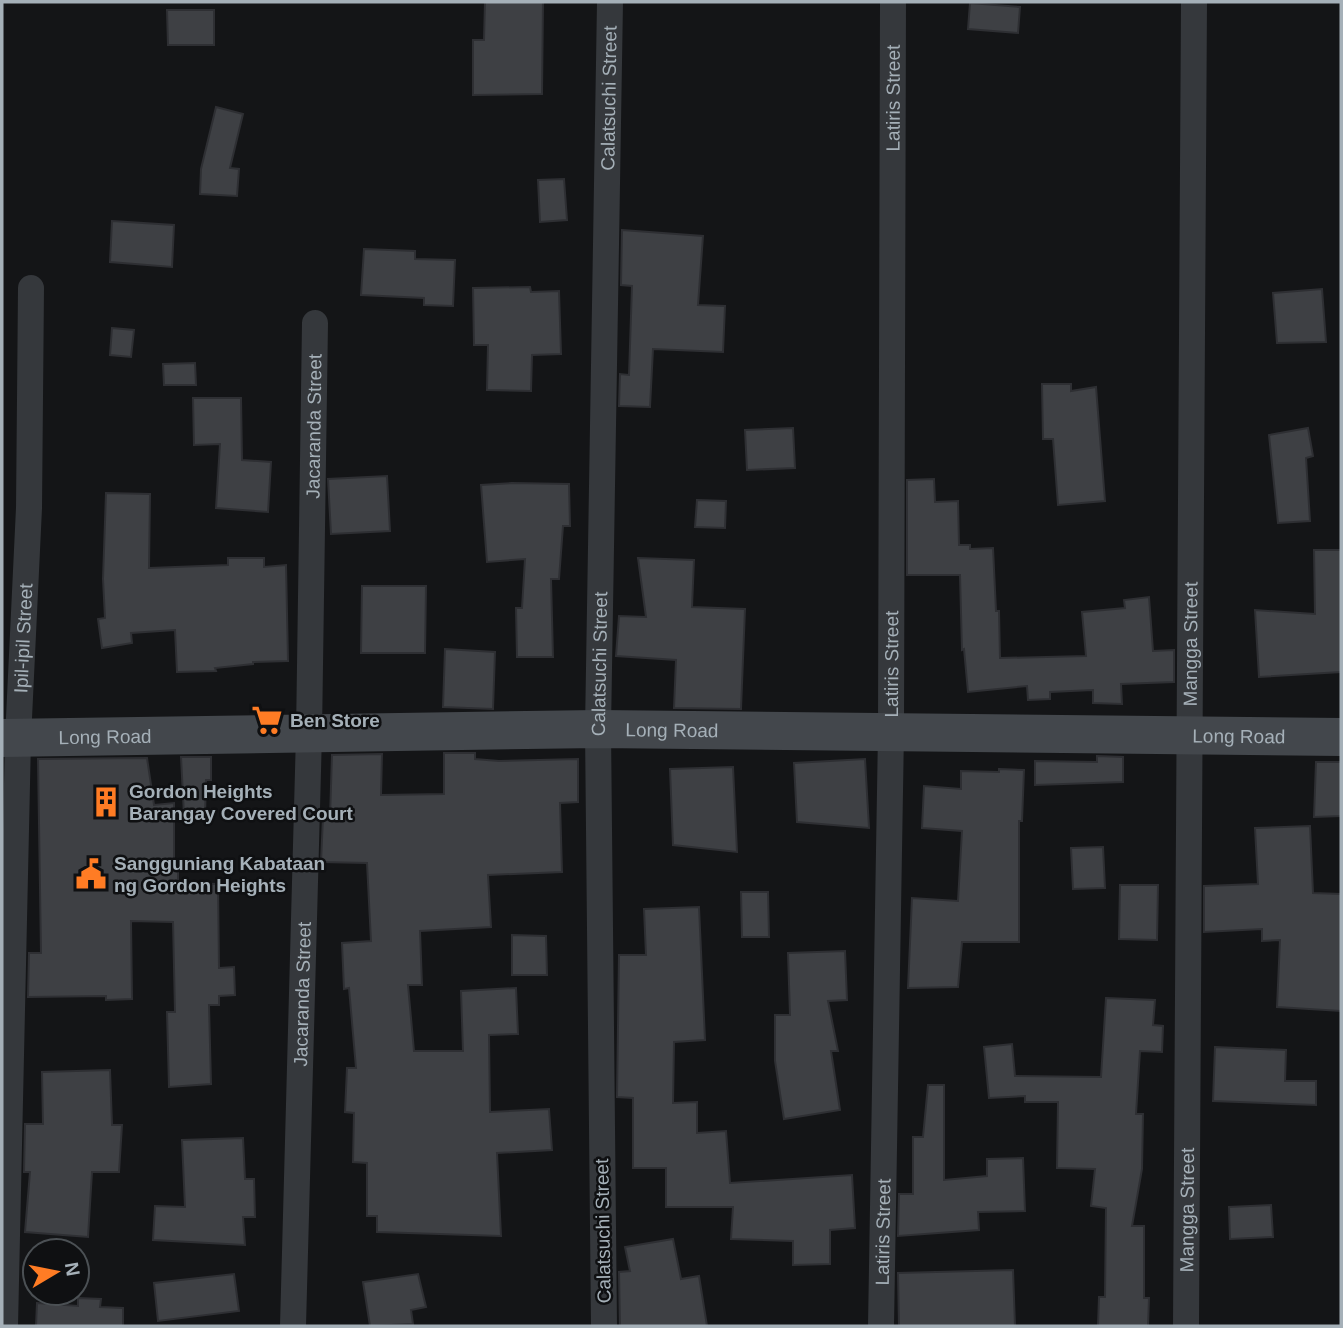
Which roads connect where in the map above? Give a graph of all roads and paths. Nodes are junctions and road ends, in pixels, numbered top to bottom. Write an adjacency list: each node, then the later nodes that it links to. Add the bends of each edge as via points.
1 (610, 2): 6 (street, Calatsuchi Street)
2 (893, 2): 7 (street, Latiris Street)
3 (1194, 2): 9 (street, Mangga Street)
4 (31, 288): 11 (street, Ipil-ipil Street, via 29,508)
5 (315, 323): 8 (street, Jacaranda Street)
6 (598, 729): 7 (street, Long Road); 8 (street, Long Road); 14 (street, Calatsuchi Street)
7 (891, 733): 9 (street, Long Road); 15 (street, Latiris Street)
8 (309, 734): 11 (street, Long Road); 13 (street, Jacaranda Street)
9 (1192, 735): 10 (street, Long Road); 16 (street, Mangga Street)
10 (1341, 737)
11 (10, 739): 12 (street, Ipil-ipil Street)
12 (5, 1326)
13 (293, 1326)
14 (604, 1326)
15 (881, 1326)
16 (1186, 1326)

